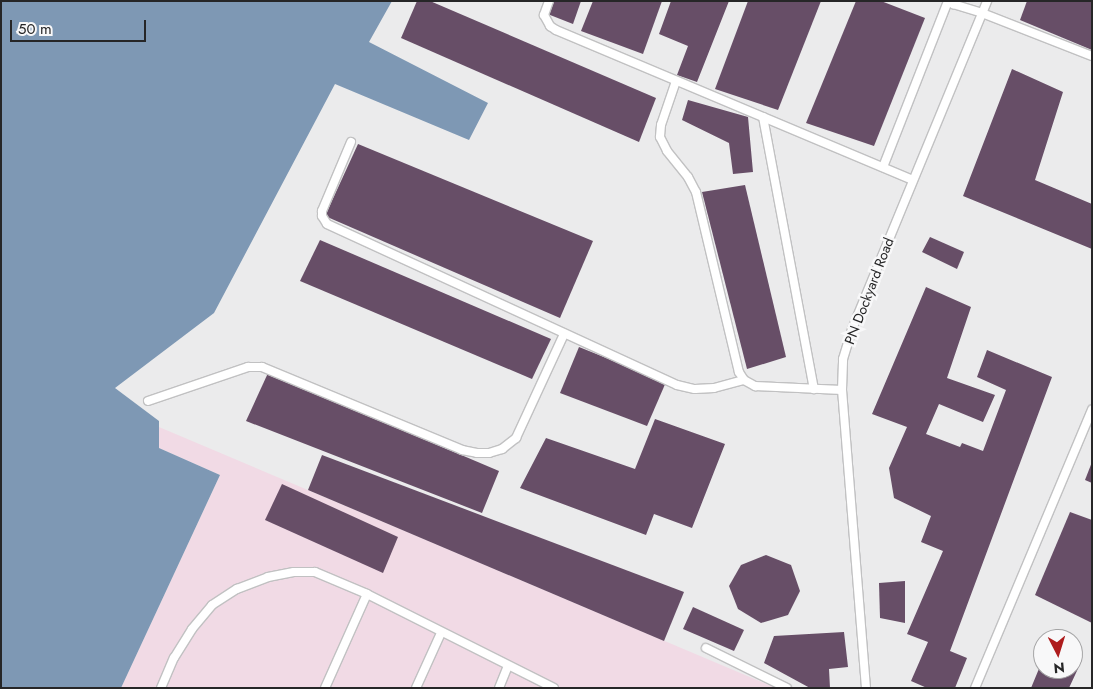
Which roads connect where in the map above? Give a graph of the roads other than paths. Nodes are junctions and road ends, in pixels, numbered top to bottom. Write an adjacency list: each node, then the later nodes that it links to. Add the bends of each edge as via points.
1 (549, 1): 6 (lane, via 544,15 556,30)
2 (950, 1): 4 (lane); 9 (lane)
3 (987, 1): 4 (lane, PN Dockyard Road)
4 (982, 13): 5 (lane); 10 (lane, PN Dockyard Road)
5 (1092, 56)
6 (676, 80): 7 (lane); 12 (lane, via 660,136 696,192 739,372)
7 (764, 117): 9 (lane); 13 (lane)
8 (351, 142): 11 (lane, via 322,211 327,224)
9 (883, 167): 10 (lane)
10 (913, 180): 14 (lane, PN Dockyard Road, via 852,329 843,359)
11 (564, 334): 12 (lane, via 677,385 695,389 714,388); 15 (lane, via 516,438 502,449 490,453 462,450 262,367 248,367)
12 (744, 380): 13 (lane, via 755,386)
13 (814, 389): 14 (lane)
14 (842, 390): 27 (lane, PN Dockyard Road)
15 (148, 401)
16 (1092, 410): 28 (lane)
17 (367, 594): 18 (lane); 21 (lane, via 315,572 294,572 237,589 212,605 192,629); 22 (lane)
18 (441, 633): 20 (lane); 23 (lane)
19 (706, 648): 26 (lane)
20 (508, 666): 24 (lane); 25 (lane)
21 (161, 688)
22 (325, 688)
23 (416, 688)
24 (499, 688)
25 (554, 688)
26 (787, 688)
27 (866, 688)
28 (974, 688)

